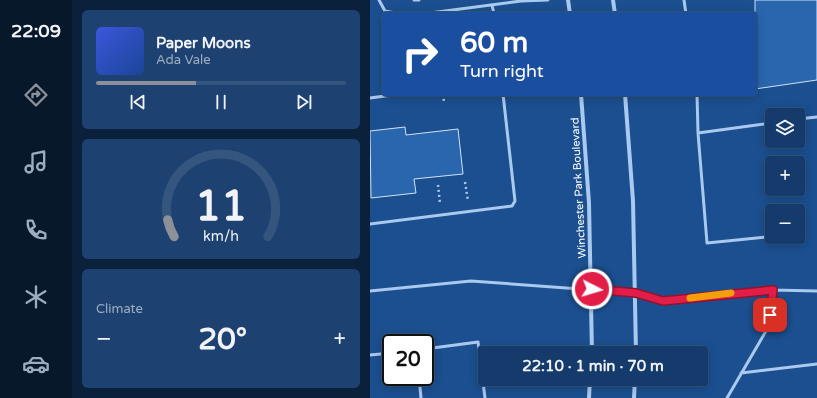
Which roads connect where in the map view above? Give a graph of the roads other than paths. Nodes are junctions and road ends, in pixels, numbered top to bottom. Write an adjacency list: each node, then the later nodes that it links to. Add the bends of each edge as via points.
1 (379, 0): 10 (lane, via 386,11)
2 (414, 0): 3 (lane)
3 (419, 0)
4 (521, 0): 5 (lane); 9 (lane)
5 (548, 0)
6 (568, 0): 13 (street)
7 (613, 0): 14 (street)
8 (684, 0): 15 (lane)
9 (492, 5): 11 (lane); 12 (lane)
10 (391, 12)
11 (438, 12)
12 (494, 12)
13 (570, 12)
14 (615, 12)
15 (686, 12)
16 (385, 96): 21 (lane)
17 (503, 96): 26 (lane, via 515,201 512,206)
18 (580, 96): 28 (street, Winchester Park Boulevard, via 589,203)
19 (625, 96): 32 (street, via 633,201)
20 (697, 96): 25 (lane)
21 (370, 98)
22 (817, 117): 23 (lane)
23 (805, 118)
24 (765, 124): 25 (lane)
25 (698, 133): 27 (lane, via 707,243)
26 (370, 224)
27 (765, 237)
28 (592, 289): 30 (lane, via 471,282); 32 (lane); 33 (street, Winchester Park Boulevard)
29 (773, 290): 31 (lane); 32 (lane, via 663,301); 39 (lane, via 766,331)
30 (370, 291)
31 (817, 291)
32 (636, 293): 34 (street)
33 (592, 346)
34 (636, 346)
35 (434, 348): 44 (lane, via 478,342)
36 (382, 354): 37 (lane)
37 (370, 355)
38 (817, 364): 39 (lane)
39 (741, 373): 47 (lane)
40 (420, 386): 43 (lane)
41 (590, 386): 45 (street)
42 (635, 386): 46 (street)
43 (421, 398)
44 (485, 398)
45 (589, 398)
46 (634, 398)
47 (726, 398)

